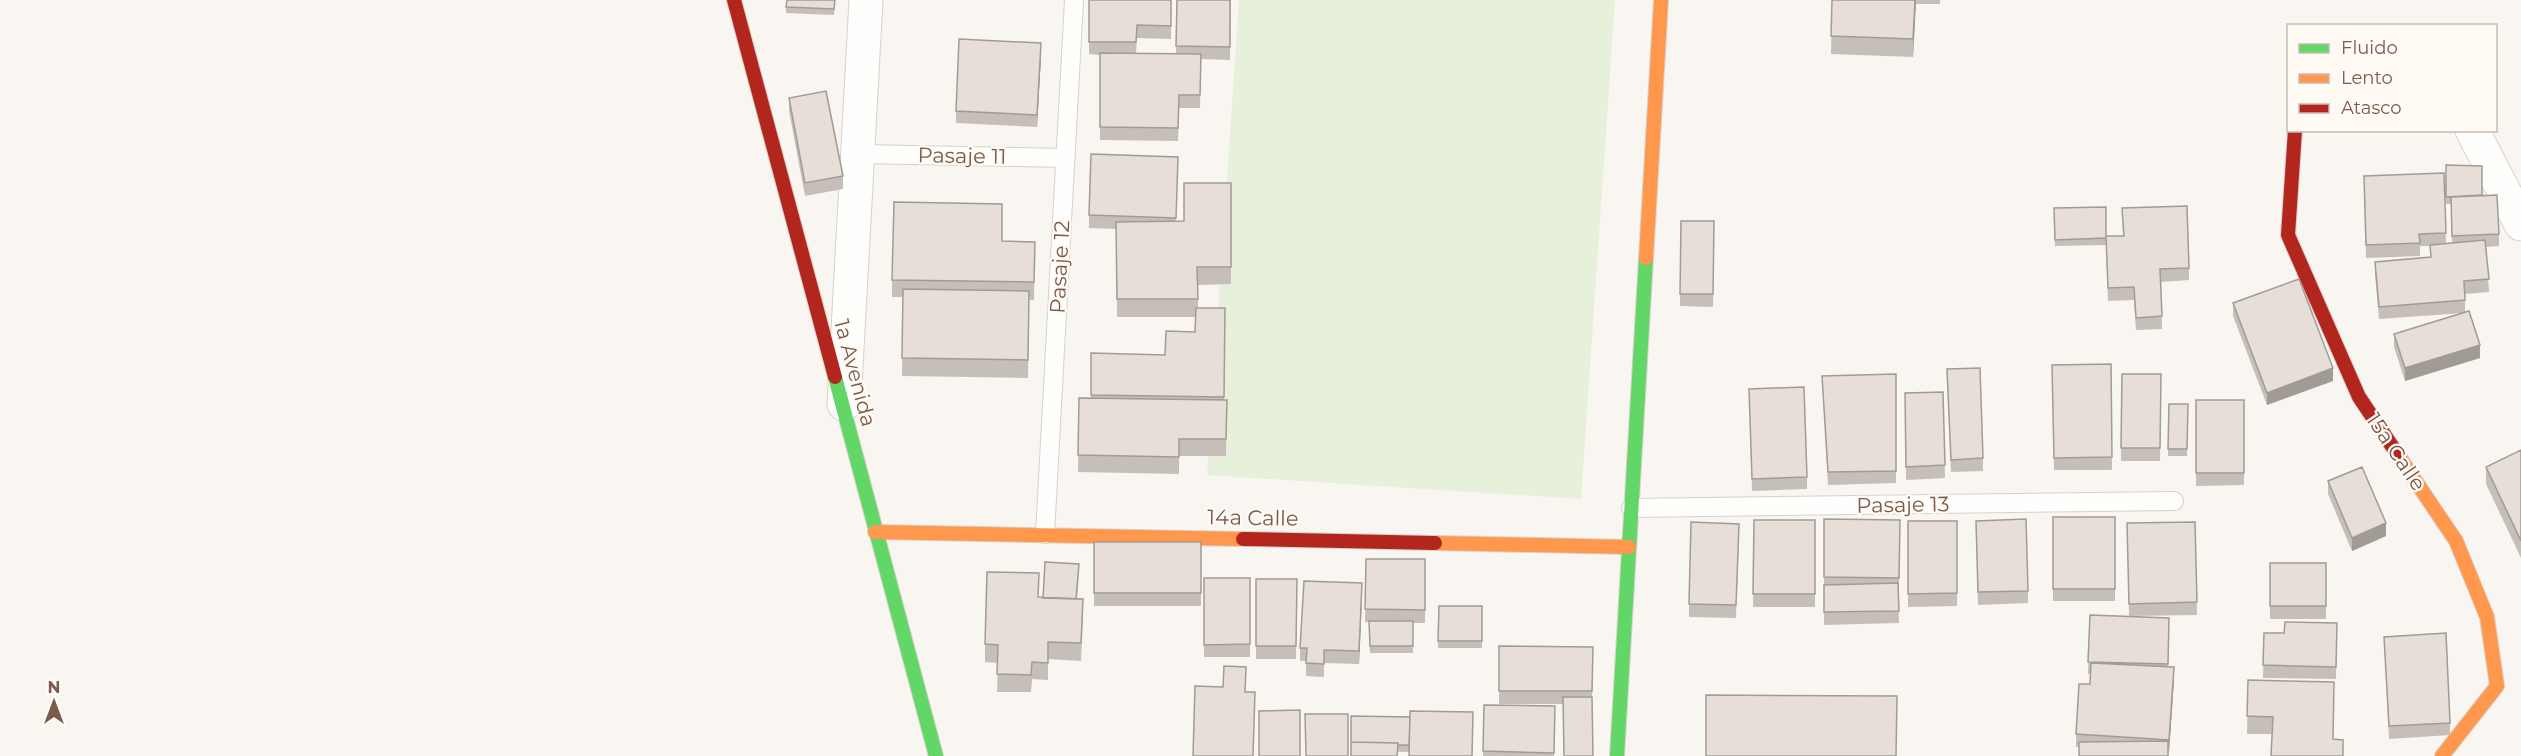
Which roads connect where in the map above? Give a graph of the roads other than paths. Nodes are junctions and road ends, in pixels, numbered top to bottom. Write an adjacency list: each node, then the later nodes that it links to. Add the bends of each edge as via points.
1 (734, 0): 10 (street, 1a Avenida)
2 (866, 0): 7 (street)
3 (1074, 0): 8 (lane, Pasaje 12)
4 (1661, 0): 12 (street)
5 (2295, 132): 18 (street, 15a Calle, via 2288,235 2359,397 2456,542 2487,617 2497,686)
6 (2473, 132): 9 (street)
7 (858, 154): 8 (lane, Pasaje 11); 10 (street)
8 (1066, 158): 14 (lane, Pasaje 12)
9 (2521, 224)
10 (844, 414): 13 (street, 1a Avenida)
11 (2174, 501): 12 (lane, Pasaje 13)
12 (1631, 508): 15 (street)
13 (875, 532): 14 (street, 14a Calle); 16 (street, 1a Avenida)
14 (1045, 534): 15 (street, 14a Calle)
15 (1629, 547): 17 (street)
16 (936, 756)
17 (1617, 756)
18 (2442, 756)

